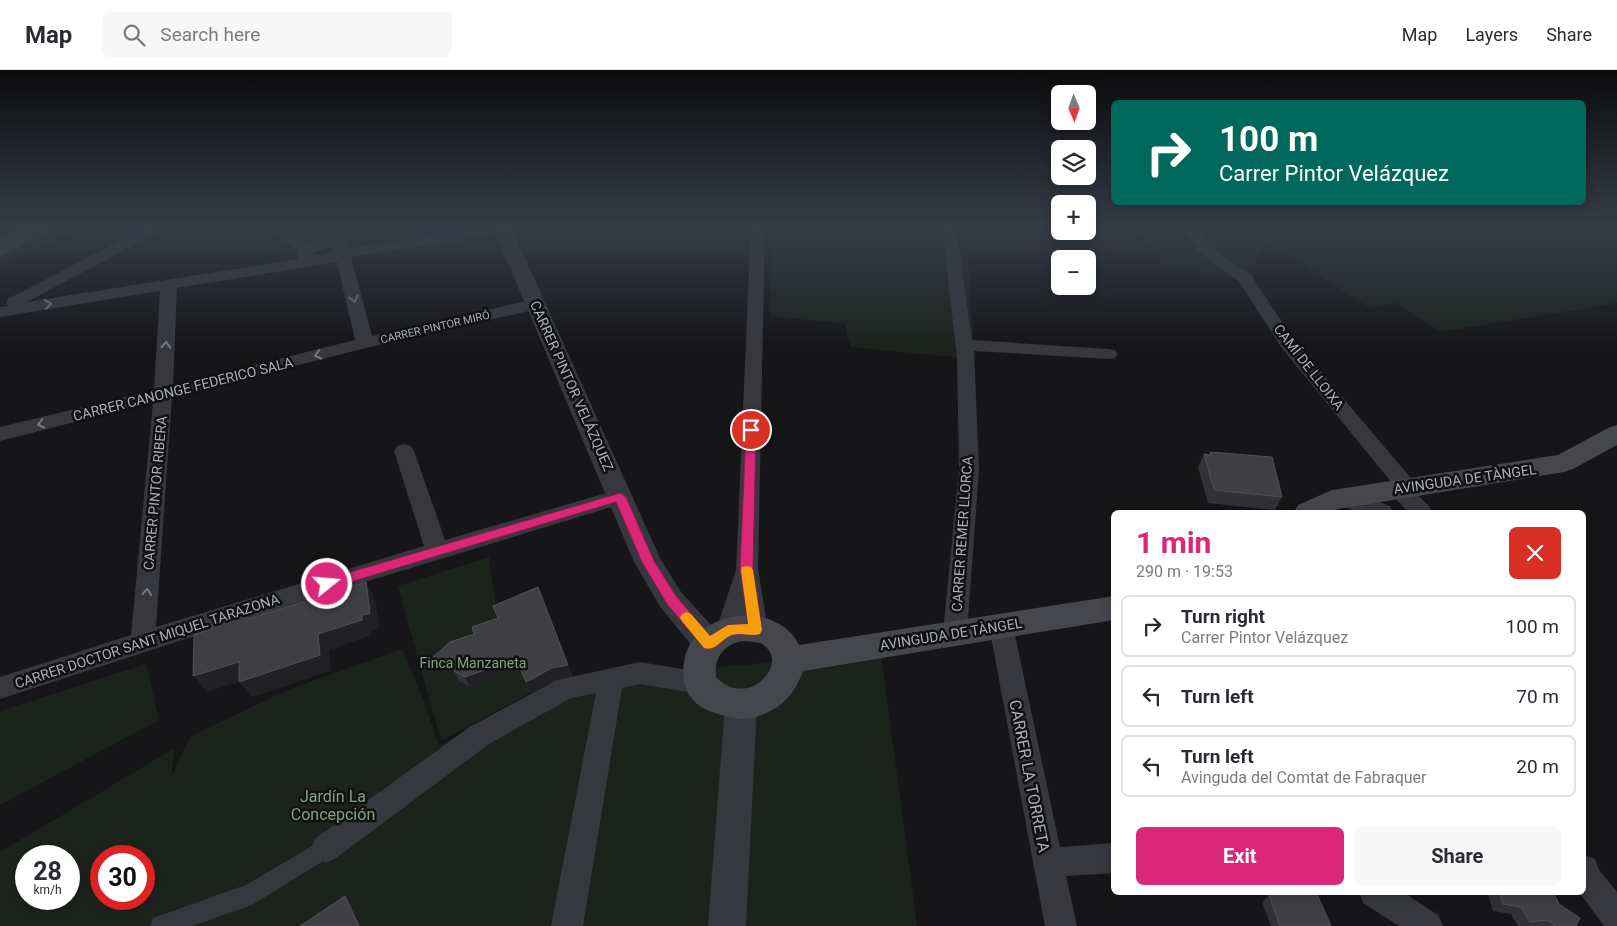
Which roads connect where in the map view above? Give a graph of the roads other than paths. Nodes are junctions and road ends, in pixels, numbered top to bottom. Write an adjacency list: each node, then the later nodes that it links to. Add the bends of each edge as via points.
1 (82, 267): 10 (street)
2 (252, 267): 8 (street)
3 (344, 267): 11 (street, CARRER PINTOR MIRÓ, one-way to 11)
4 (520, 267): 9 (street, CARRER PINTOR VELÁZQUEZ)
5 (757, 267): 28 (street, via 746,569)
6 (954, 267): 12 (street, CARRER REMER LLORCA)
7 (1229, 267): 18 (street, CAMÍ DE LLOIXA, via 1245,278 1287,343)
8 (169, 284): 10 (street, one-way to 8); 14 (street, CARRER PINTOR RIBERA, one-way to 8)
9 (536, 304): 11 (street, CARRER PINTOR MIRÓ); 19 (street, CARRER PINTOR VELÁZQUEZ)
10 (0, 311)
11 (365, 343): 14 (street, CARRER CANONGE FEDERICO SALA, one-way to 14)
12 (964, 345): 13 (street); 27 (street, CARRER REMER LLORCA, via 969,469)
13 (1108, 354)
14 (163, 394): 15 (street, CARRER CANONGE FEDERICO SALA, one-way to 15); 29 (street, CARRER PINTOR RIBERA, one-way to 14)
15 (0, 434)
16 (1617, 434): 18 (main road, AVINGUDA DE TÀNGEL, via 1564,463)
17 (404, 451): 24 (street)
18 (1403, 488): 20 (main road, AVINGUDA DE TÀNGEL); 23 (street, CAMÍ DE LLOIXA)
19 (620, 497): 24 (street, CARRER DOCTOR SANT MIQUEL TARAZONA); 28 (street, CARRER PINTOR VELÁZQUEZ, via 648,562 667,592)
20 (1347, 498): 21 (main road, AVINGUDA DE TÀNGEL, via 1332,500); 22 (street)
21 (1312, 510)
22 (1377, 510)
23 (1420, 510)
24 (437, 550): 29 (street, CARRER DOCTOR SANT MIQUEL TARAZONA)
25 (1111, 608): 26 (main road, AVINGUDA DE TÀNGEL)
26 (1001, 626): 27 (main road, AVINGUDA DE TÀNGEL); 37 (street, CARRER LA TORRETA)
27 (954, 633): 30 (main road, AVINGUDA DE TÀNGEL)
28 (731, 635): 30 (main road, via 772,634 779,640); 32 (main road, via 701,655)
29 (143, 641): 33 (street, CARRER DOCTOR SANT MIQUEL TARAZONA)
30 (788, 660): 34 (main road, via 787,672 773,693 764,700)
31 (611, 679): 32 (street, via 640,673); 35 (street, via 566,688 480,735); 42 (street)
32 (700, 683): 34 (main road, via 717,699)
33 (0, 688)
34 (741, 705): 43 (street)
35 (326, 848): 41 (street, via 252,894)
36 (1111, 858): 37 (street)
37 (1047, 863): 44 (street, CARRER LA TORRETA)
38 (1586, 876): 40 (street)
39 (1379, 895): 45 (street)
40 (1617, 917)
41 (162, 926)
42 (567, 926)
43 (727, 926)
44 (1061, 926)
45 (1427, 926)

